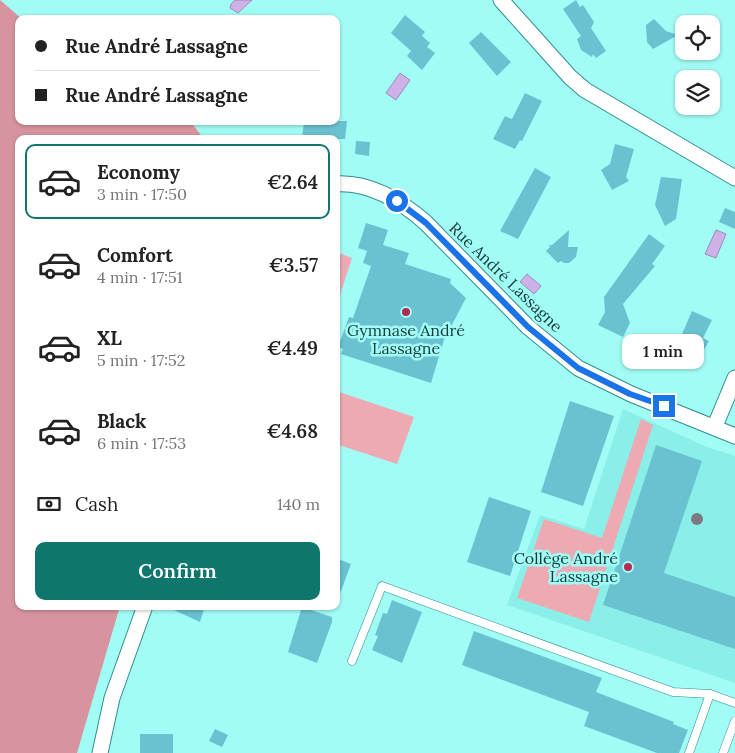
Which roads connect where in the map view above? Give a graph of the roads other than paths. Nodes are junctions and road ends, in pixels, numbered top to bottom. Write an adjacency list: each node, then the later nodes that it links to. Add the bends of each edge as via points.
1 (502, 0): 2 (street, via 585,90)
2 (735, 178)
3 (340, 184): 5 (street, Rue André Lassagne, via 365,187 409,208 528,327 578,368 630,394)
4 (735, 378): 5 (street)
5 (715, 426): 6 (street, Rue André Lassagne)
6 (735, 436)
7 (144, 610): 12 (street, via 112,698)
8 (352, 661): 9 (lane, via 382,586 673,692)
9 (710, 694): 10 (lane); 13 (lane)
10 (735, 703)
11 (735, 721): 14 (lane)
12 (100, 753)
13 (689, 753)
14 (723, 753)

